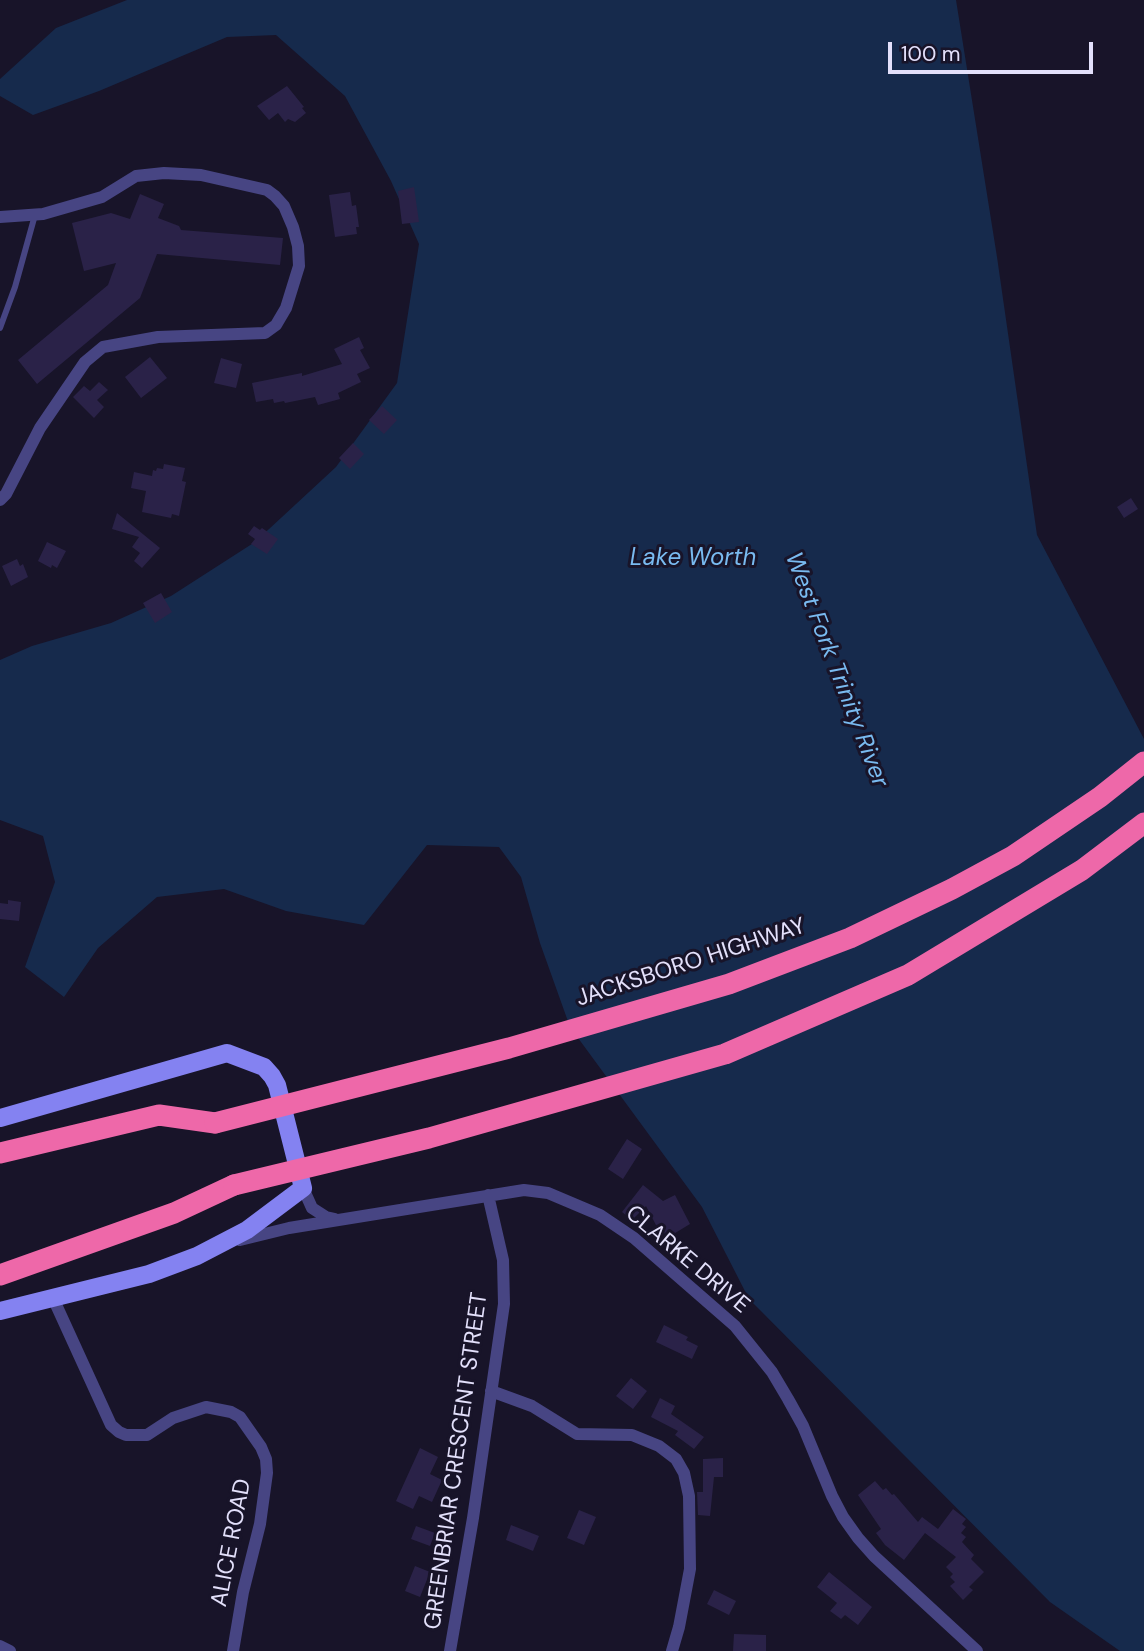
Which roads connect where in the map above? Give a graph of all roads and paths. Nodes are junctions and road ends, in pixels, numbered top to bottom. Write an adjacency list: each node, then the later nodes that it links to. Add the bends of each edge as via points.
1 (35, 215): 2 (street); 3 (lane); 4 (street, via 102,197 136,176 201,175 267,190 275,196 293,227 299,266 286,308 276,325 260,334 158,337 103,347 85,362 40,428)
2 (0, 217)
3 (0, 328)
4 (0, 500)
5 (1144, 762): 8 (highway, JACKSBORO HIGHWAY, bridge, via 1013,856 952,890 850,938 729,984 509,1048 215,1123 159,1115)
6 (1144, 824): 13 (highway, bridge, via 1082,870 908,975 725,1054 429,1138 234,1185 174,1213)
7 (0, 1118): 9 (main road, via 227,1054 264,1067 272,1076)
8 (0, 1153)
9 (303, 1188): 11 (street, via 318,1214); 12 (main road)
10 (488, 1195): 11 (street, CLARKE DRIVE); 16 (street, GREENBRIAR CRESCENT STREET, via 505,1289); 22 (street, CLARKE DRIVE, via 536,1190 600,1215 718,1309 772,1372 803,1426 843,1517 858,1538)
11 (346, 1219): 12 (street, CLARKE DRIVE, via 270,1231)
12 (216, 1247): 14 (main road, via 149,1274)
13 (0, 1275)
14 (53, 1298): 15 (main road); 19 (street, ALICE ROAD, via 111,1424 119,1432 147,1434 173,1418 206,1408 240,1417 261,1447 267,1473)
15 (0, 1311)
16 (491, 1391): 20 (street, GREENBRIAR CRESCENT STREET); 21 (street, via 532,1406 577,1434 632,1435 676,1459 689,1496 690,1570)
17 (0, 1646): 18 (street)
18 (10, 1651)
19 (233, 1651)
20 (450, 1651)
21 (671, 1651)
22 (977, 1651)

